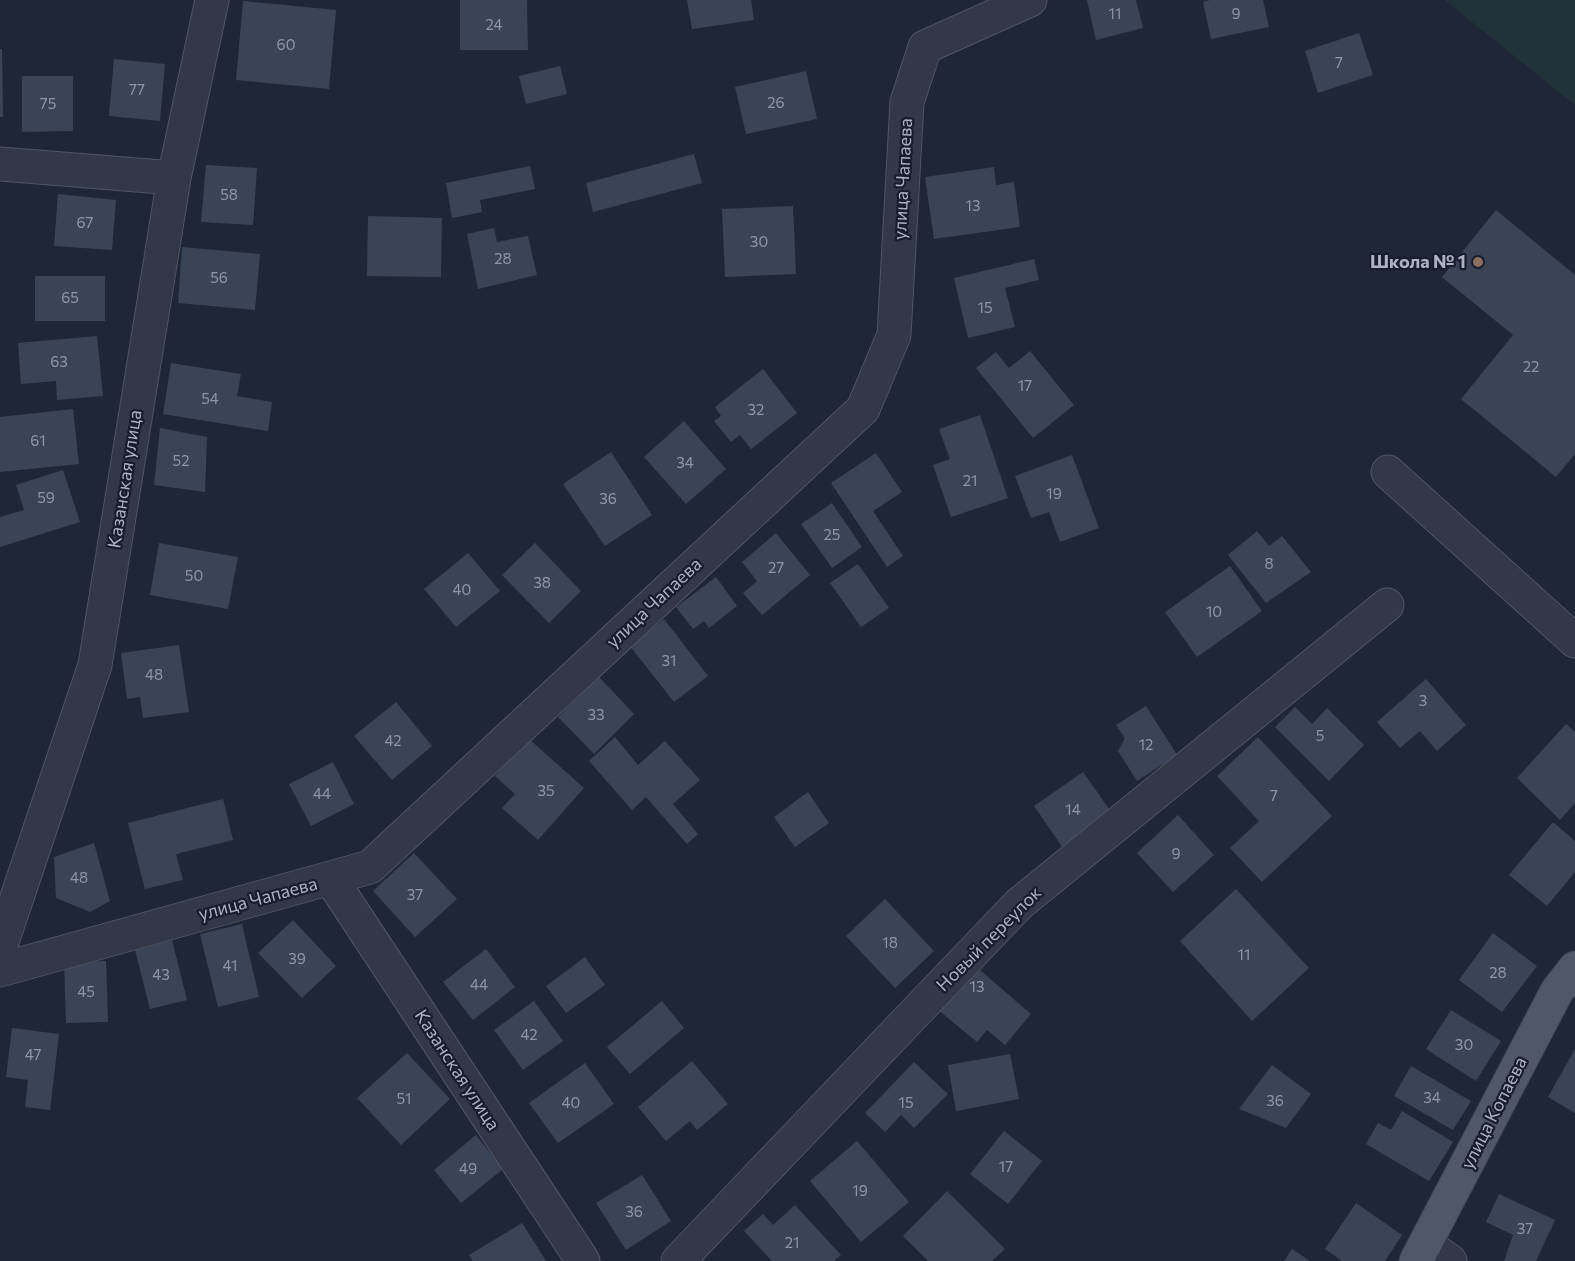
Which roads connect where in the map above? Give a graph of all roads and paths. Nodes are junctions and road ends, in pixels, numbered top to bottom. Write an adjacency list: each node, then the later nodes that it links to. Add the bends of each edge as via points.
1 (212, 0): 4 (street, Казанская улица)
2 (1030, 0): 8 (street, улица Чапаева, via 925,47 907,102 894,335 863,409 370,867)
3 (0, 164): 4 (street)
4 (174, 178): 9 (street, Казанская улица, via 95,665)
5 (1388, 472): 7 (street)
6 (1387, 605): 14 (street, Новый переулок, via 1019,904)
7 (1575, 641)
8 (331, 879): 11 (street, улица Чапаева); 13 (street, Казанская улица)
9 (0, 948)
10 (1575, 968): 12 (main road, улица Копаева, via 1557,992)
11 (0, 970)
12 (1431, 1255)
13 (583, 1261)
14 (678, 1261)

